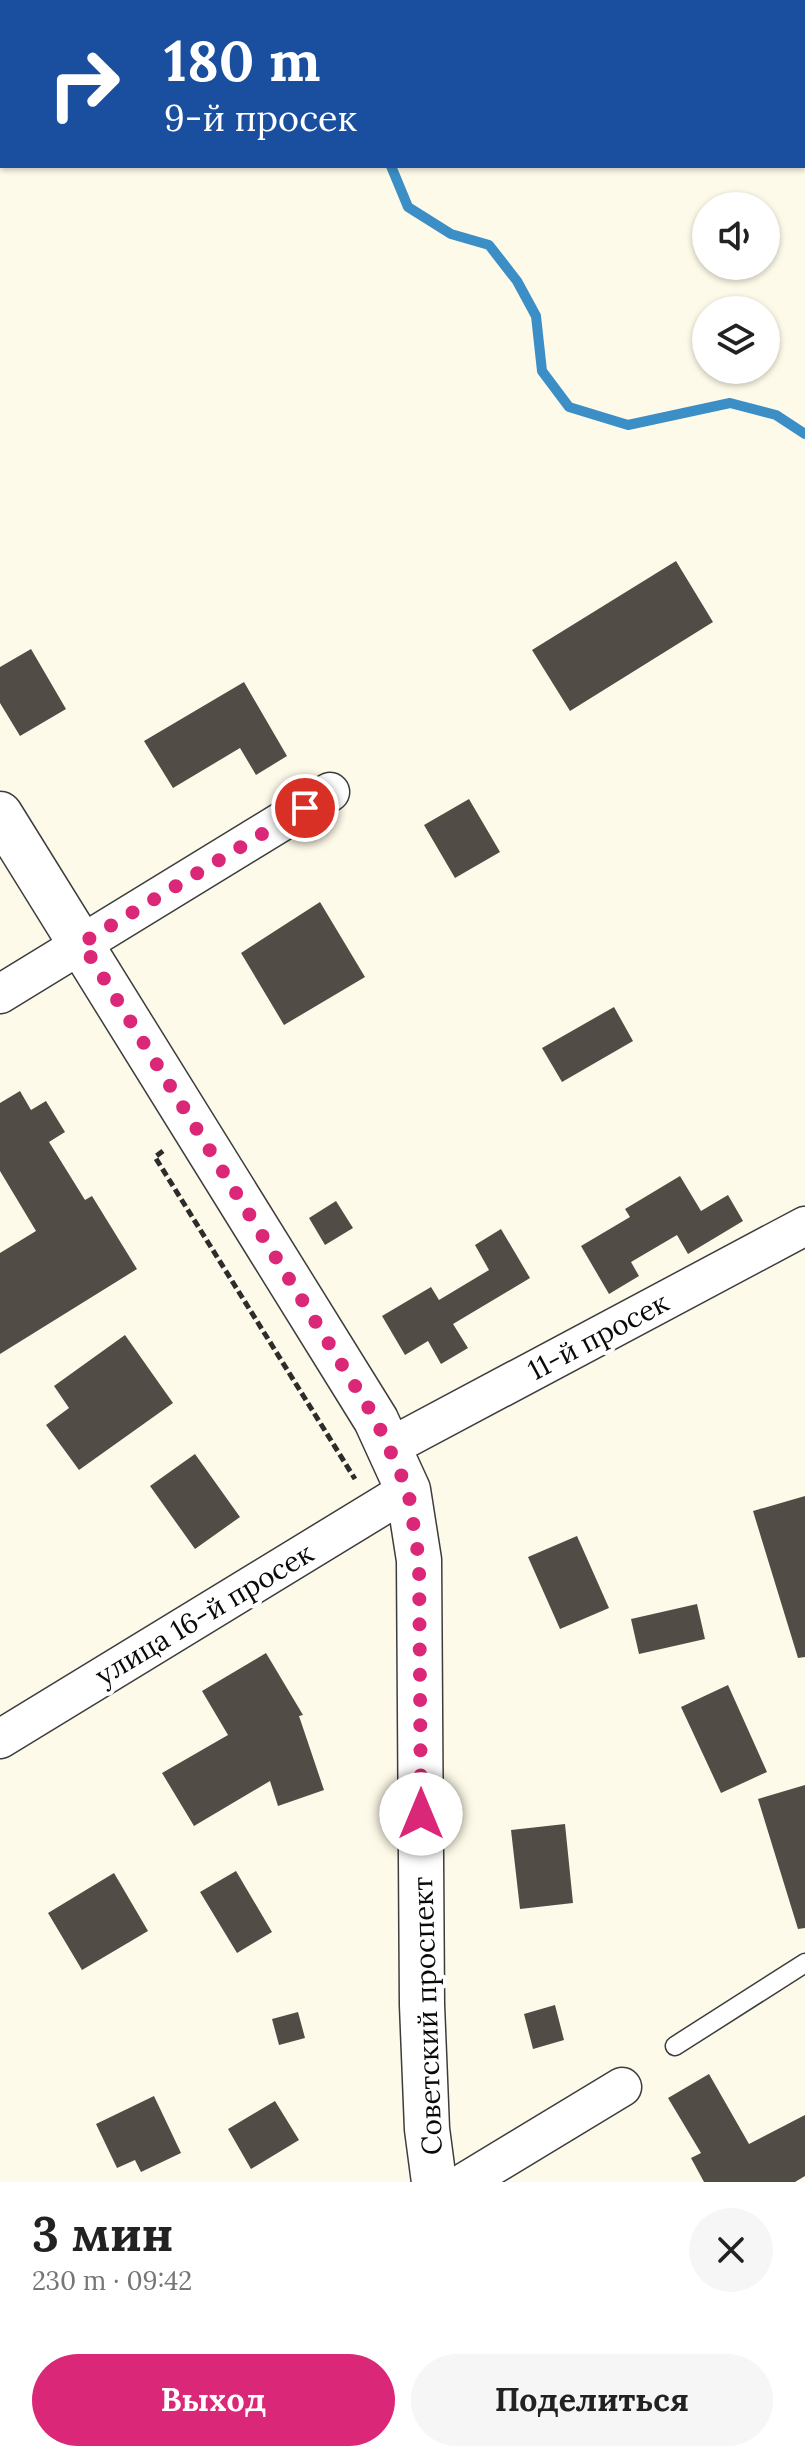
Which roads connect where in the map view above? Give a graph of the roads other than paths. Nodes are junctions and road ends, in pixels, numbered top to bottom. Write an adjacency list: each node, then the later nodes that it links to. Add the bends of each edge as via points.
1 (330, 792): 3 (street)
2 (0, 814): 3 (street, Советский проспект)
3 (82, 943): 4 (street); 6 (street, Советский проспект)
4 (0, 994)
5 (805, 1226): 6 (street, 11-й просек)
6 (390, 1447): 7 (street, Советский проспект)
7 (408, 1490): 8 (street, улица 16-й просек); 12 (street, Советский проспект, via 419,1560 422,2005)
8 (0, 1739)
9 (805, 1963): 10 (lane)
10 (675, 2046)
11 (622, 2087): 13 (street)
12 (434, 2182)
13 (465, 2182)

